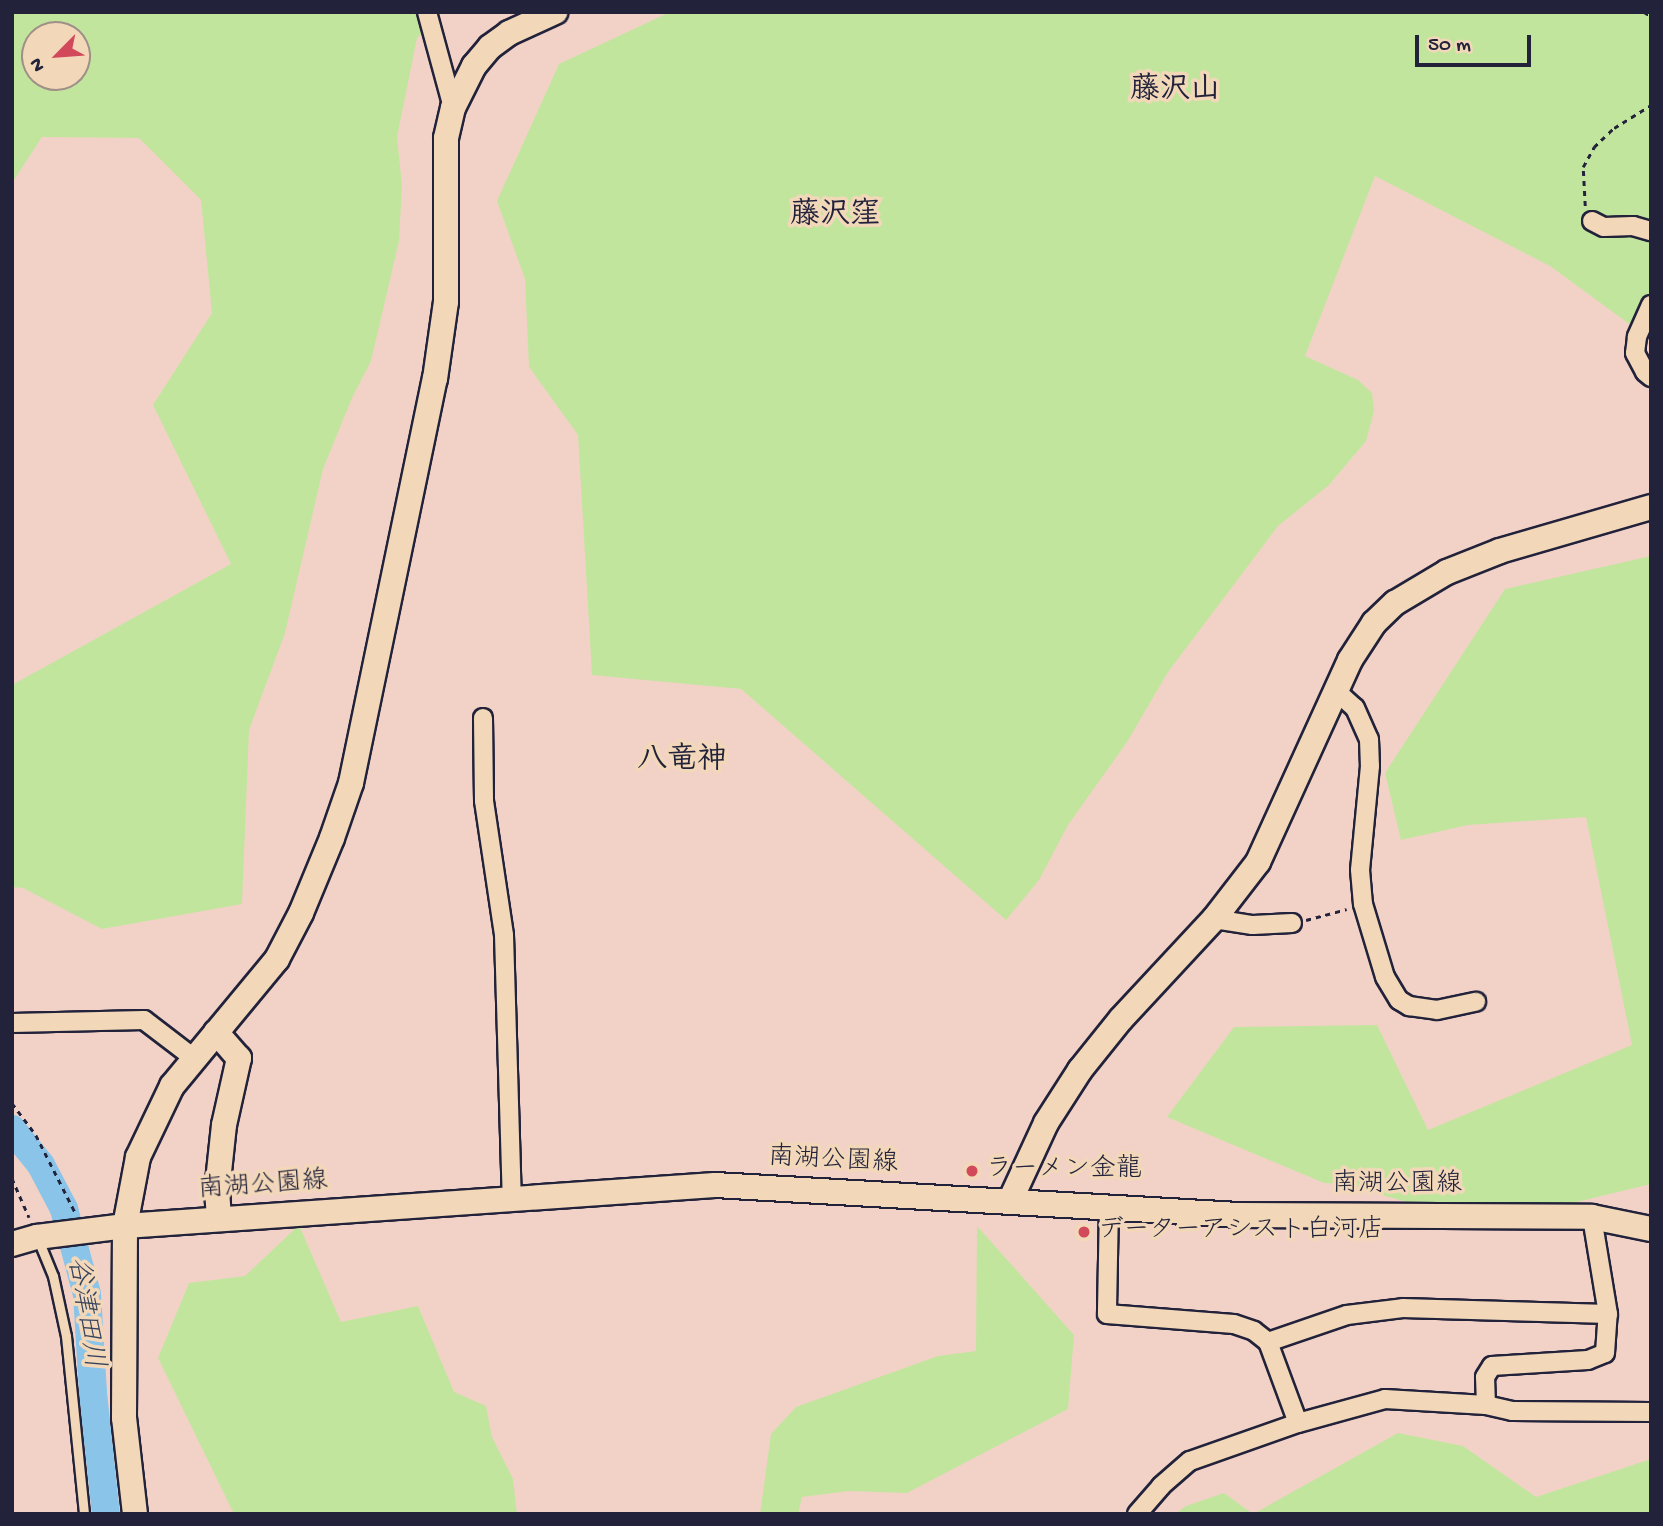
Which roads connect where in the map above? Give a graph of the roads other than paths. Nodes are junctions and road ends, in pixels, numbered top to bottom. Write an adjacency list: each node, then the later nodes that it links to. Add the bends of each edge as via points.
1 (427, 12): 3 (street)
2 (555, 12): 3 (street, via 490,47 474,66)
3 (453, 108): 15 (street, via 446,138 446,302 435,379 351,783 301,913 277,959)
4 (1592, 221): 5 (street, via 1604,228 1633,226)
5 (1651, 231)
6 (1651, 305): 7 (street, via 1637,337 1636,353)
7 (1651, 377)
8 (1651, 508): 9 (street, via 1500,551 1447,572 1374,623)
9 (1336, 691): 11 (street, via 1258,862); 13 (street, via 1355,708 1369,738 1360,870 1363,904 1385,977 1399,1000 1423,1010)
10 (483, 718): 17 (street, via 484,801 504,935)
11 (1214, 919): 12 (street, via 1254,925); 18 (street, via 1080,1070 1046,1123)
12 (1292, 923)
13 (1476, 1002)
14 (12, 1023): 16 (street, via 144,1020)
15 (216, 1032): 16 (street); 21 (street, via 239,1058 224,1125 217,1190)
16 (195, 1059): 22 (street, via 172,1086 138,1157)
17 (512, 1198): 18 (street, 南湖公園線, via 715,1185); 21 (street, 南湖公園線)
18 (1010, 1201): 19 (street, 南湖公園線)
19 (1109, 1206): 20 (street, 南湖公園線, via 1238,1215); 27 (street, via 1107,1314 1234,1324)
20 (1592, 1217): 23 (street, 南湖公園線); 26 (street)
21 (219, 1219): 22 (street, 南湖公園線)
22 (125, 1226): 24 (street, 南湖公園線); 32 (street, via 124,1418)
23 (1651, 1229)
24 (37, 1237): 25 (street, 南湖公園線); 31 (lane, via 53,1276 66,1336)
25 (12, 1244)
26 (1608, 1314): 27 (street, via 1403,1308 1348,1315); 28 (street, via 1605,1353 1588,1360 1492,1366 1485,1377)
27 (1268, 1342): 30 (street)
28 (1486, 1405): 29 (street, via 1513,1411); 30 (street, via 1385,1399)
29 (1651, 1412)
30 (1298, 1423): 33 (street, via 1190,1461)
31 (84, 1514)
32 (135, 1514)
33 (1137, 1514)

